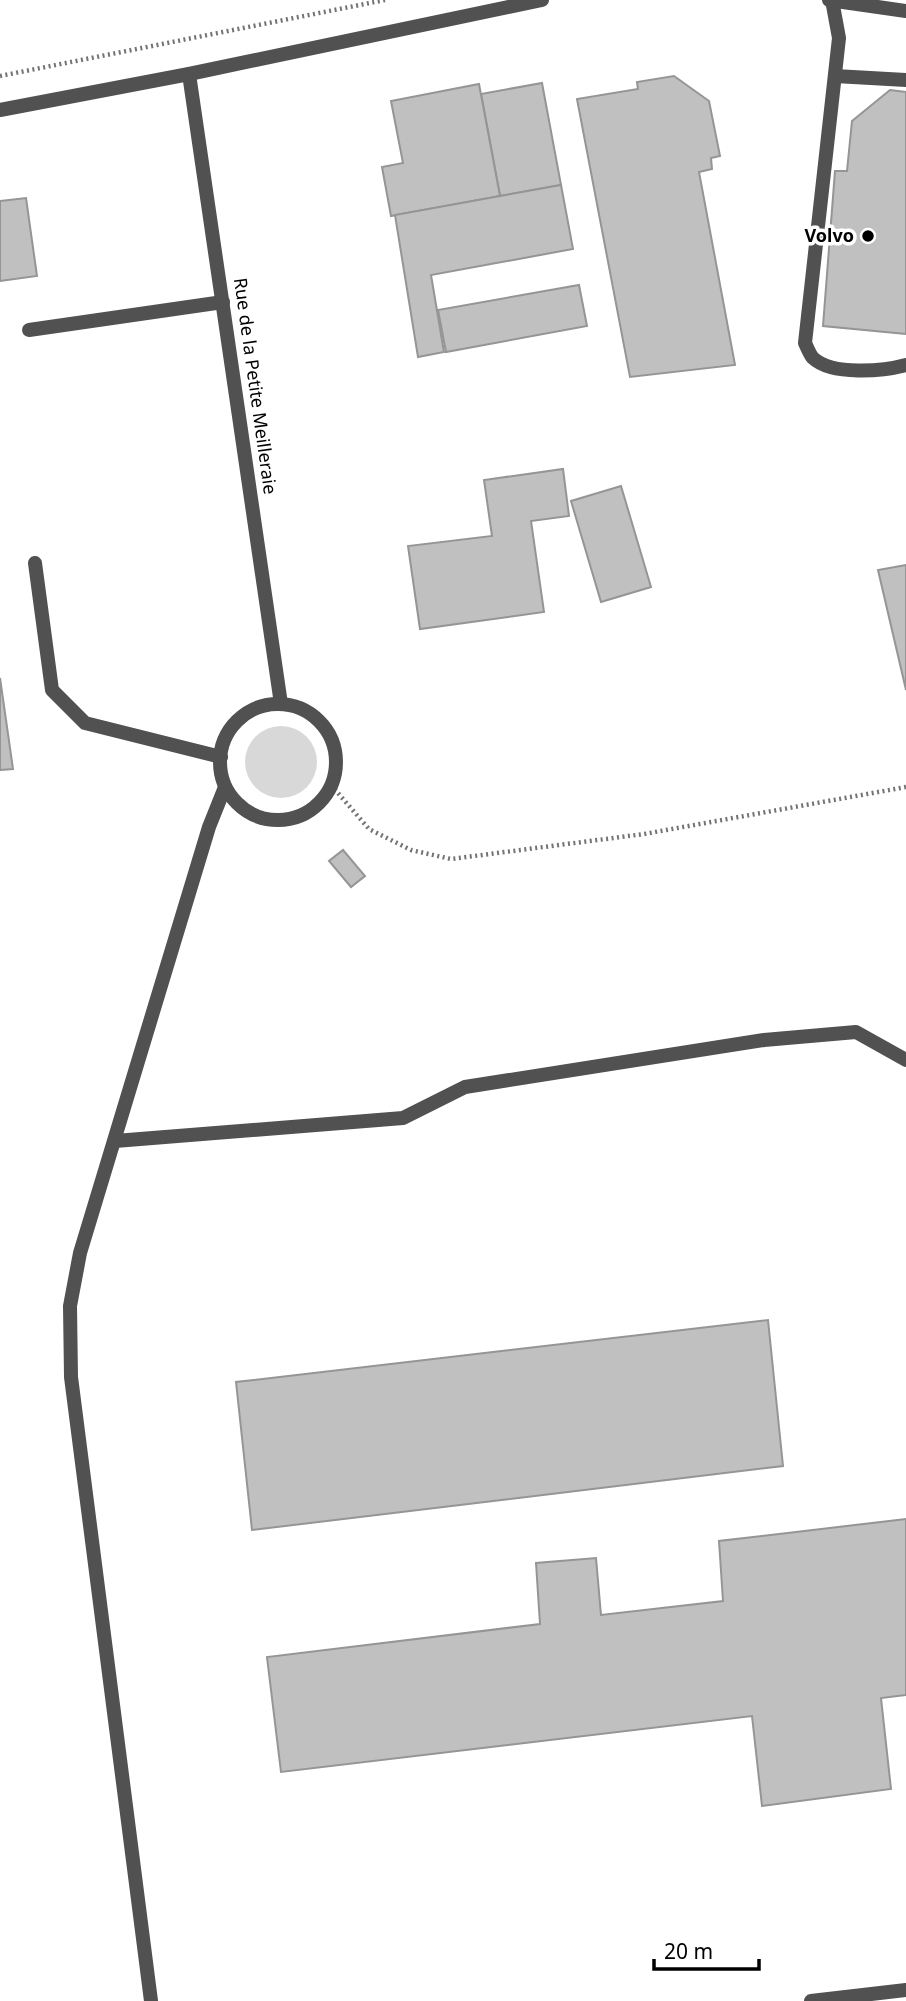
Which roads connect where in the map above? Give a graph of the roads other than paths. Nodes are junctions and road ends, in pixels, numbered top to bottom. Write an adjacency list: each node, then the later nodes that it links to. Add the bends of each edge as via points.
1 (542, 0): 4 (street)
2 (831, 0): 3 (street); 5 (street, via 839,38)
3 (906, 11)
4 (189, 74): 7 (street); 8 (street, Rue de la Petite Meilleraie)
5 (835, 76): 6 (street); 10 (street, via 805,343 813,358 833,367 870,371)
6 (906, 80)
7 (0, 110)
8 (223, 302): 9 (street); 12 (street, Rue de la Petite Meilleraie)
9 (29, 330)
10 (906, 365)
11 (36, 563): 13 (street, via 52,690 85,723)
12 (281, 704): 13 (street, via 261,706 243,715 229,729); 14 (street, via 300,708 328,732 336,768 321,801 307,813 280,819 252,814 237,804)
13 (221, 757): 14 (street)
14 (226, 787): 16 (street, via 201,853)
15 (906, 1060): 16 (street, via 856,1032 764,1040 465,1087 403,1118)
16 (115, 1141): 18 (street, via 80,1253 70,1306 71,1377)
17 (906, 1990): 19 (street)
18 (151, 2001)
19 (811, 2001)

